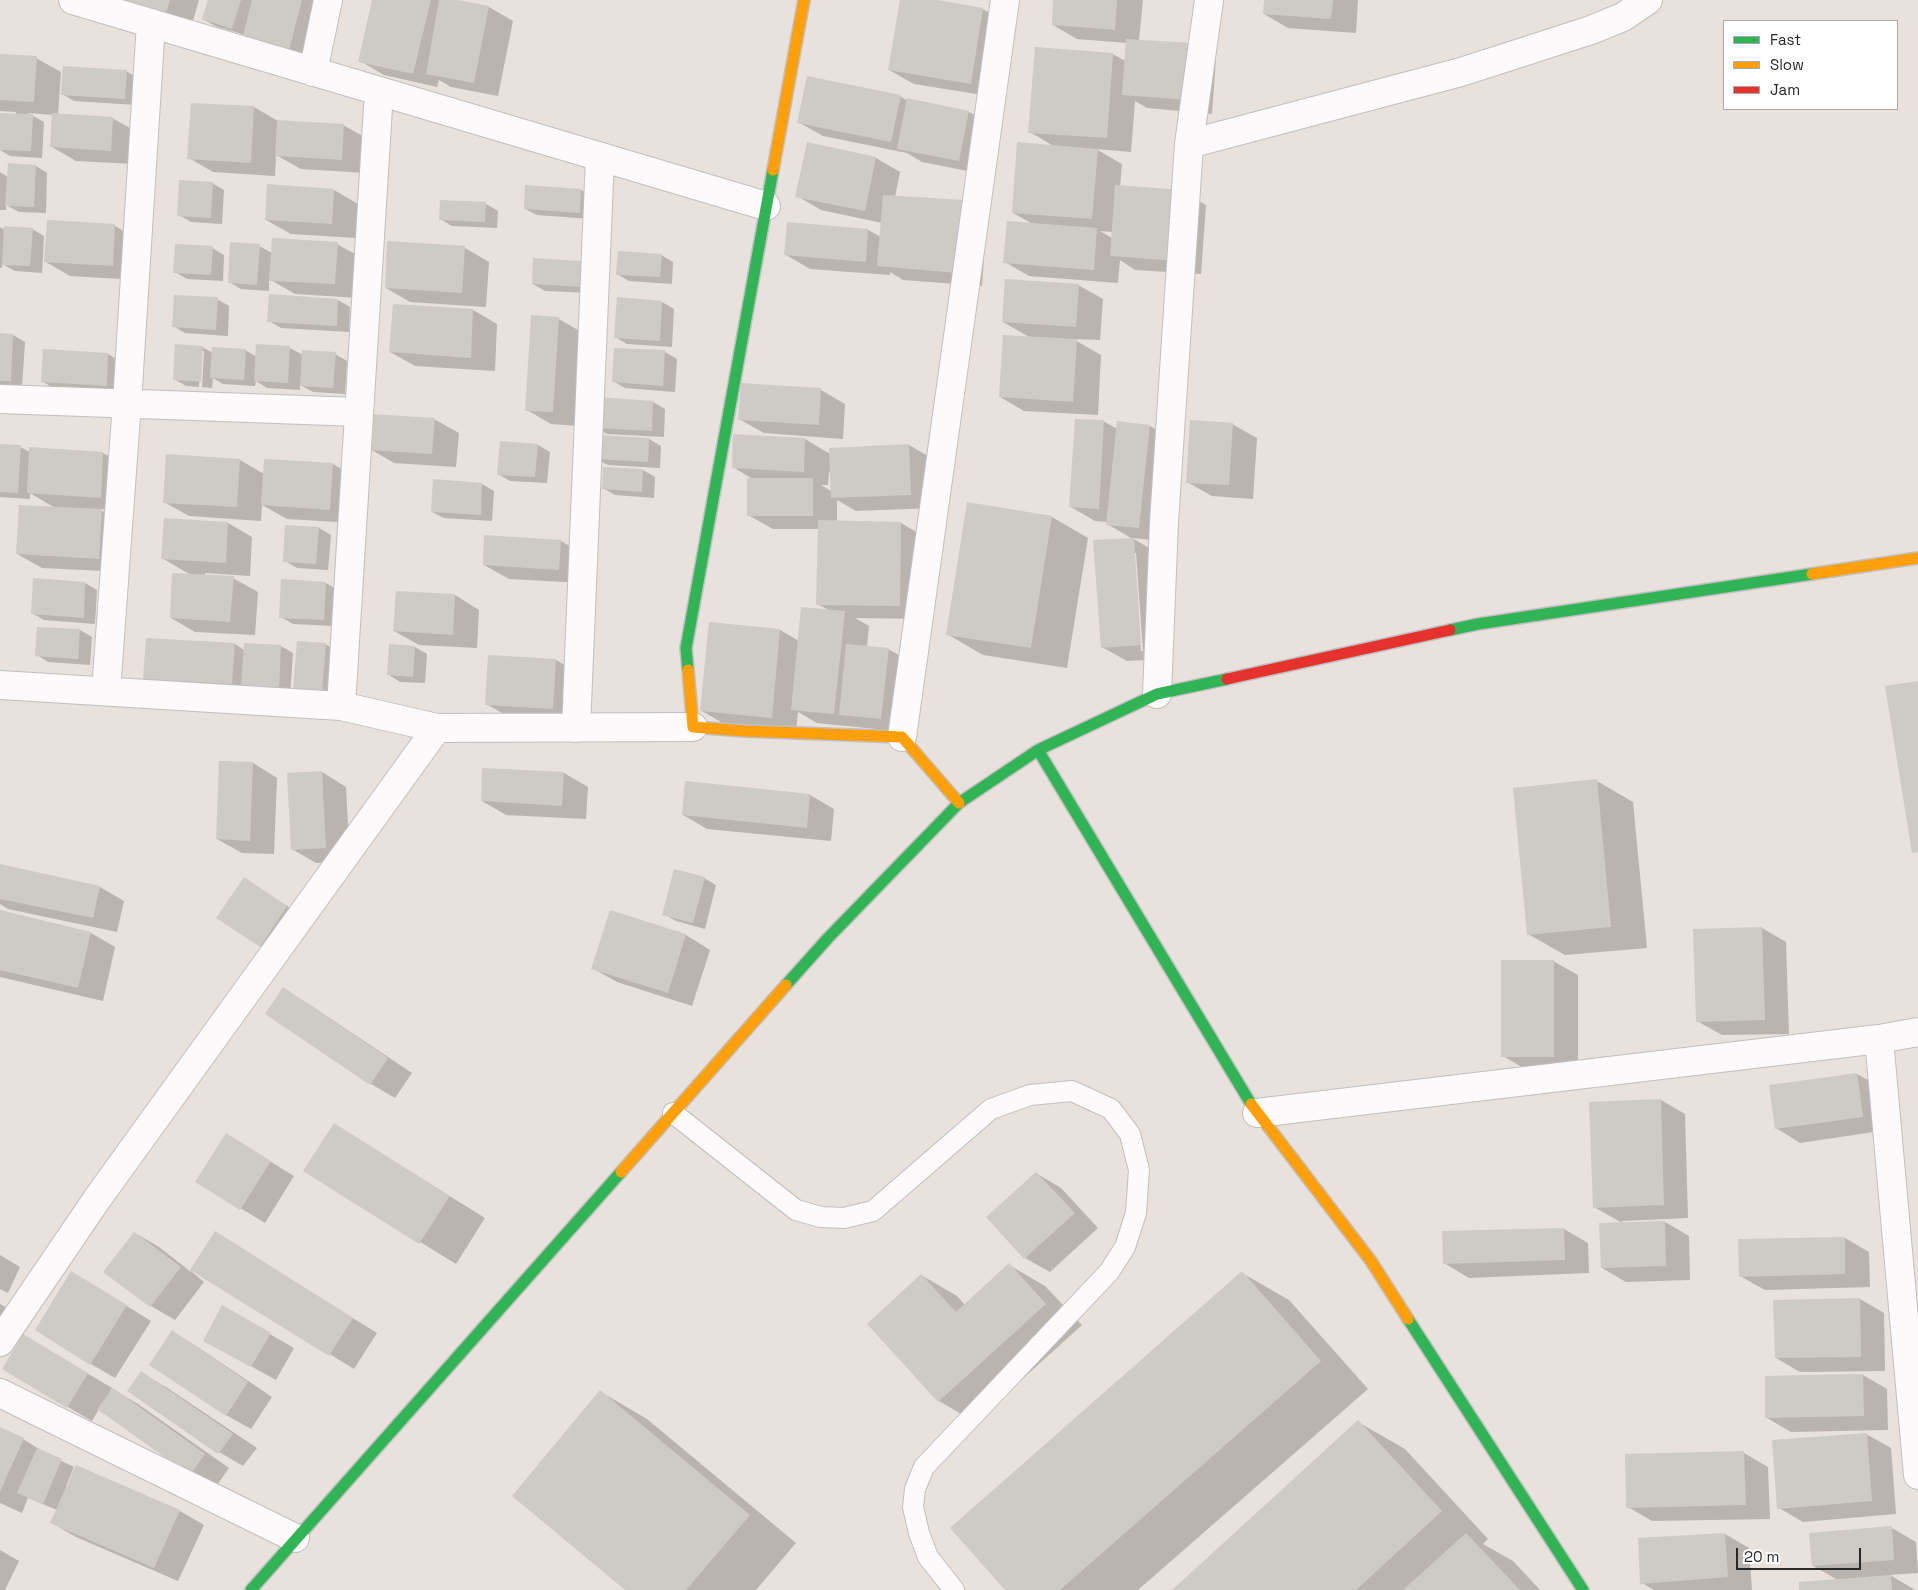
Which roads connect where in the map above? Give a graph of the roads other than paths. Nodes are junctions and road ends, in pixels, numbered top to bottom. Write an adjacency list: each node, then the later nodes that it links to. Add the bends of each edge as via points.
1 (73, 0): 7 (street)
2 (328, 0): 8 (street)
3 (804, 0): 12 (main road)
4 (1005, 0): 24 (street)
5 (1209, 0): 10 (street)
6 (1648, 0): 10 (street, via 1623,17 1591,30 1461,72)
7 (151, 23): 8 (street); 14 (street)
8 (313, 72): 9 (street)
9 (379, 91): 11 (street); 15 (street)
10 (1189, 144): 19 (street, via 1164,522)
11 (600, 157): 12 (street); 23 (street)
12 (766, 206): 21 (main road, via 686,648)
13 (0, 399): 14 (street)
14 (127, 404): 15 (street); 18 (street)
15 (359, 412): 20 (street)
16 (1918, 558): 19 (main road, via 1478,624)
17 (0, 685): 18 (street)
18 (106, 691): 20 (street)
19 (1157, 694): 25 (main road)
20 (341, 706): 22 (street)
21 (693, 727): 23 (street); 24 (main road)
22 (437, 728): 23 (street); 31 (street, via 97,1199)
23 (576, 728)
24 (902, 737): 26 (main road)
25 (1038, 750): 26 (main road); 30 (main road)
26 (959, 804): 29 (main road, via 828,938)
27 (1918, 1032): 28 (street)
28 (1879, 1039): 30 (street); 33 (street)
29 (673, 1113): 34 (main road); 36 (lane, via 796,1210 821,1217 844,1218 873,1211 991,1109 1030,1095 1072,1091 1111,1108 1130,1134 1139,1170 1136,1213 1125,1247 1109,1272 924,1467 914,1489 913,1506 918,1533 928,1558)
30 (1257, 1113): 37 (main road, via 1371,1261)
31 (0, 1342)
32 (0, 1393): 34 (street)
33 (1918, 1475)
34 (295, 1538): 35 (main road)
35 (251, 1590)
36 (954, 1590)
37 (1583, 1590)

